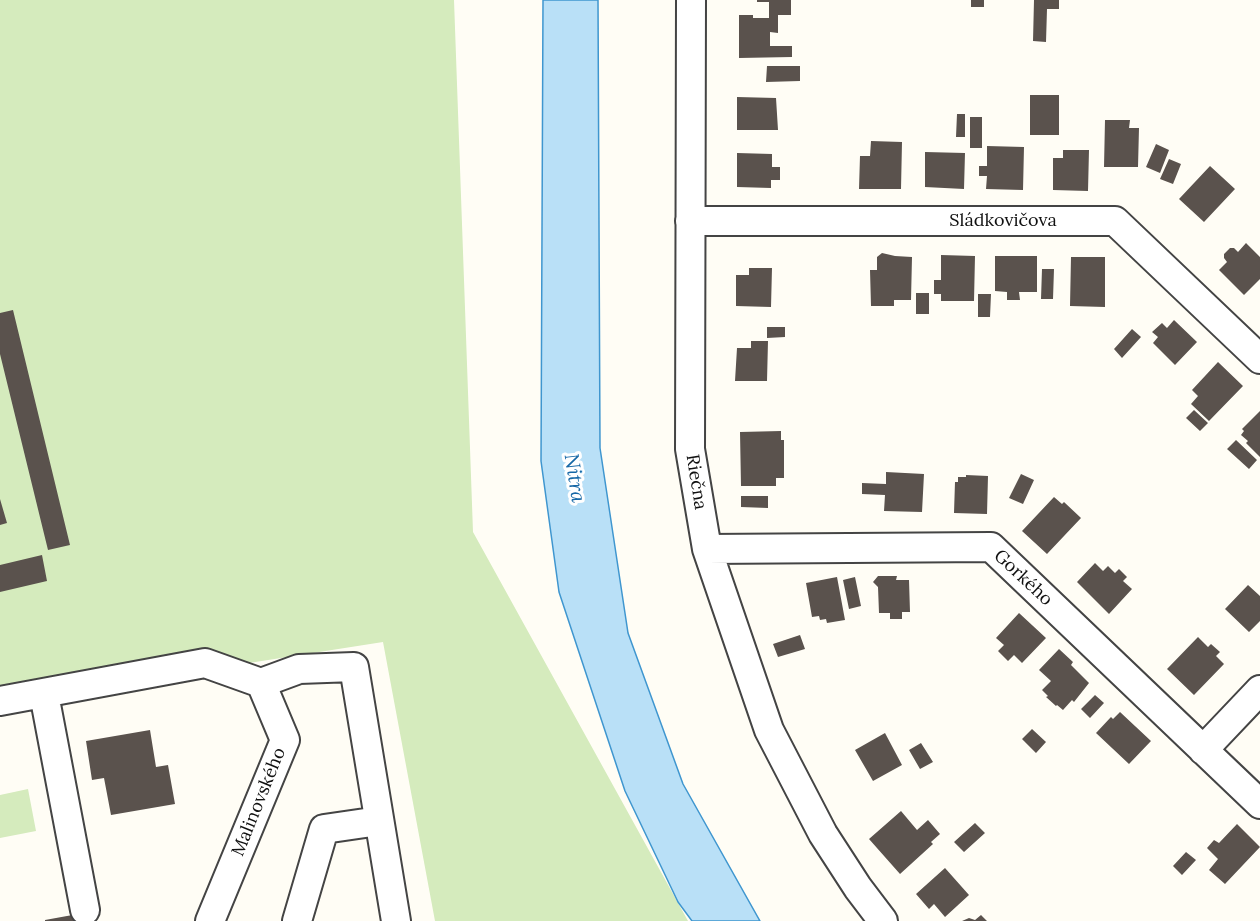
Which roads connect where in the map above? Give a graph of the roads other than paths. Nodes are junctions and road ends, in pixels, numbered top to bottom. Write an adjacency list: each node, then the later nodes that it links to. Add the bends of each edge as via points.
1 (691, 0): 2 (street, Riečna)
2 (690, 220): 3 (street, Sládkovičova, via 1115,221); 4 (street, Riečna, via 690,449)
3 (1260, 359)
4 (707, 549): 9 (street, Gorkého, via 992,547); 16 (street, Riečna, via 769,730 823,834)
5 (261, 683): 7 (street, via 205,663); 11 (street, via 299,669 354,667); 13 (street, Malinovského, via 285,740)
6 (1260, 690): 9 (street)
7 (44, 694): 8 (street); 12 (street)
8 (0, 701)
9 (1203, 750): 10 (street, Gorkého)
10 (1260, 804)
11 (379, 821): 14 (street, via 324,829); 15 (street)
12 (85, 910)
13 (210, 921)
14 (297, 921)
15 (396, 921)
16 (883, 921)

